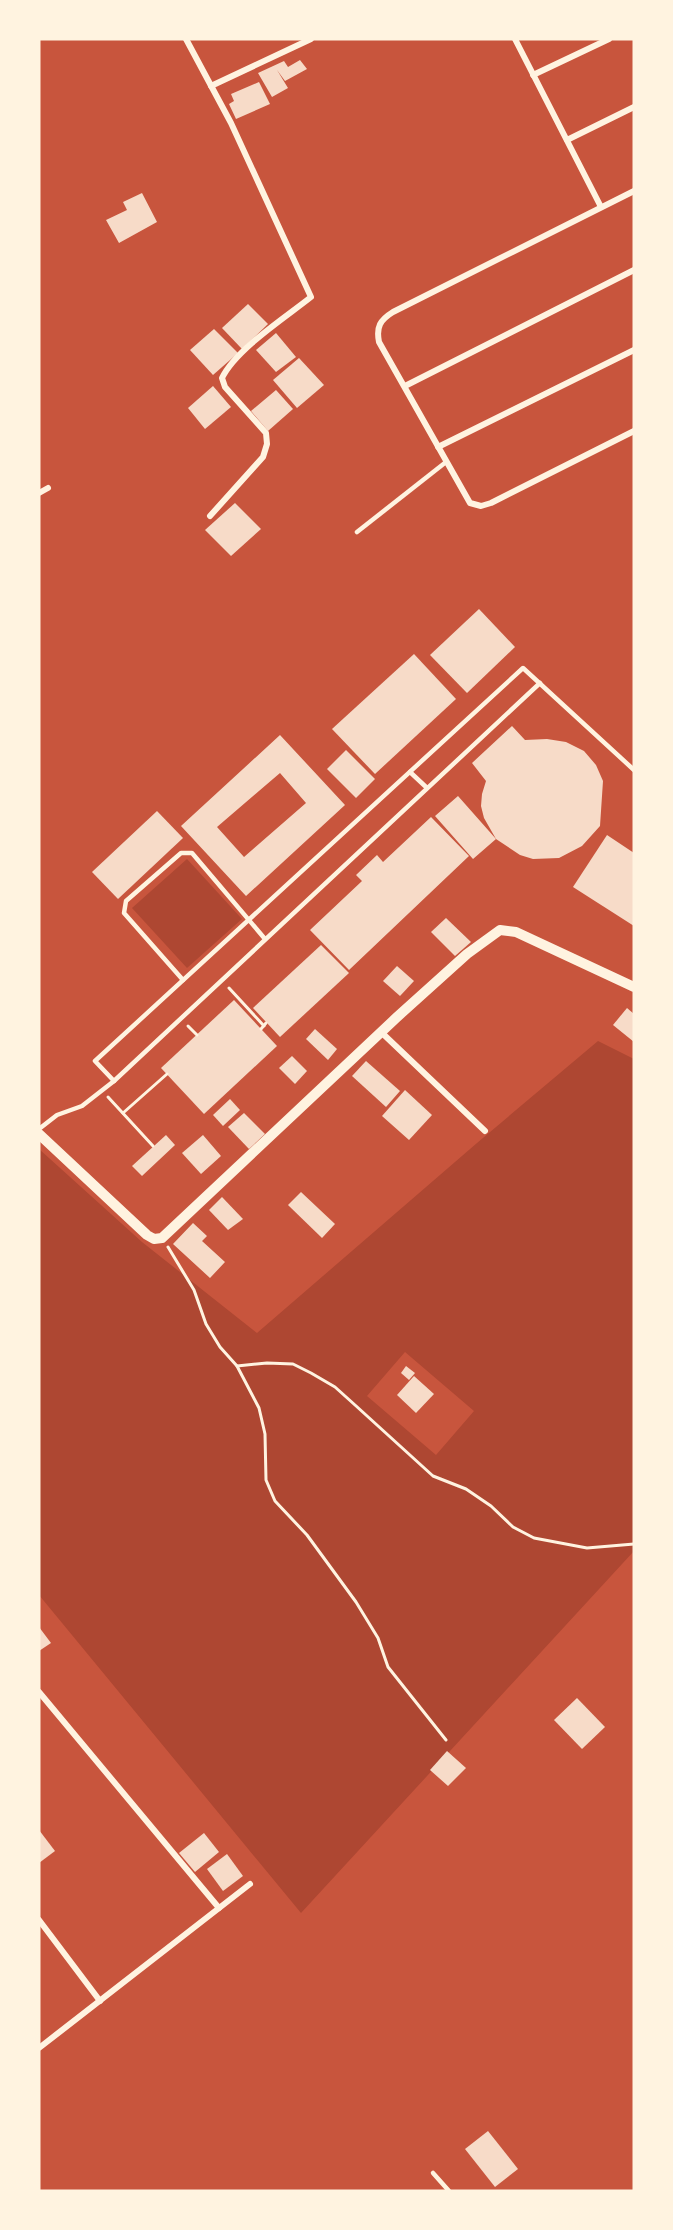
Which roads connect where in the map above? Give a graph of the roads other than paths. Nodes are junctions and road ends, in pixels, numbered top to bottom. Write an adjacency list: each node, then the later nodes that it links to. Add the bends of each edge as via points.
1 (186, 39): 6 (street)
2 (311, 39): 6 (street)
3 (515, 39): 5 (street)
4 (609, 39): 5 (street)
5 (533, 75): 8 (street)
6 (211, 86): 19 (street, via 311,297 226,369 222,378 225,387 266,434 267,444 263,457)
7 (634, 107): 8 (street)
8 (567, 140): 10 (street)
9 (634, 191): 10 (street)
10 (601, 207): 13 (street, via 382,319 377,332 380,342)
11 (634, 270): 13 (street)
12 (634, 350): 15 (street)
13 (405, 386): 15 (street)
14 (634, 431): 16 (street, via 481,506 470,503)
15 (438, 447): 16 (street)
16 (446, 462): 20 (lane)
17 (48, 488): 18 (street)
18 (39, 493)
19 (210, 516)
20 (357, 532)
21 (540, 683): 22 (lane); 23 (lane, via 524,668); 24 (lane)
22 (634, 770)
23 (410, 772): 24 (lane); 25 (lane)
24 (426, 787): 26 (lane)
25 (249, 920): 26 (lane); 27 (lane); 27 (lane, via 192,853 181,853 126,902 124,913)
26 (265, 939): 30 (lane)
27 (183, 980): 30 (lane, via 95,1061)
28 (634, 987): 29 (street, via 516,932 500,930 467,954)
29 (381, 1032): 32 (street); 33 (street, via 162,1238 147,1235)
30 (114, 1081): 31 (lane, via 82,1106 57,1114)
31 (39, 1129)
32 (485, 1131)
33 (39, 1134)
34 (39, 1692): 36 (street)
35 (250, 1884): 36 (street)
36 (219, 1908): 38 (street)
37 (39, 1920): 38 (street)
38 (100, 2001): 39 (street)
39 (39, 2048)
40 (433, 2173): 41 (lane)
41 (449, 2191)

